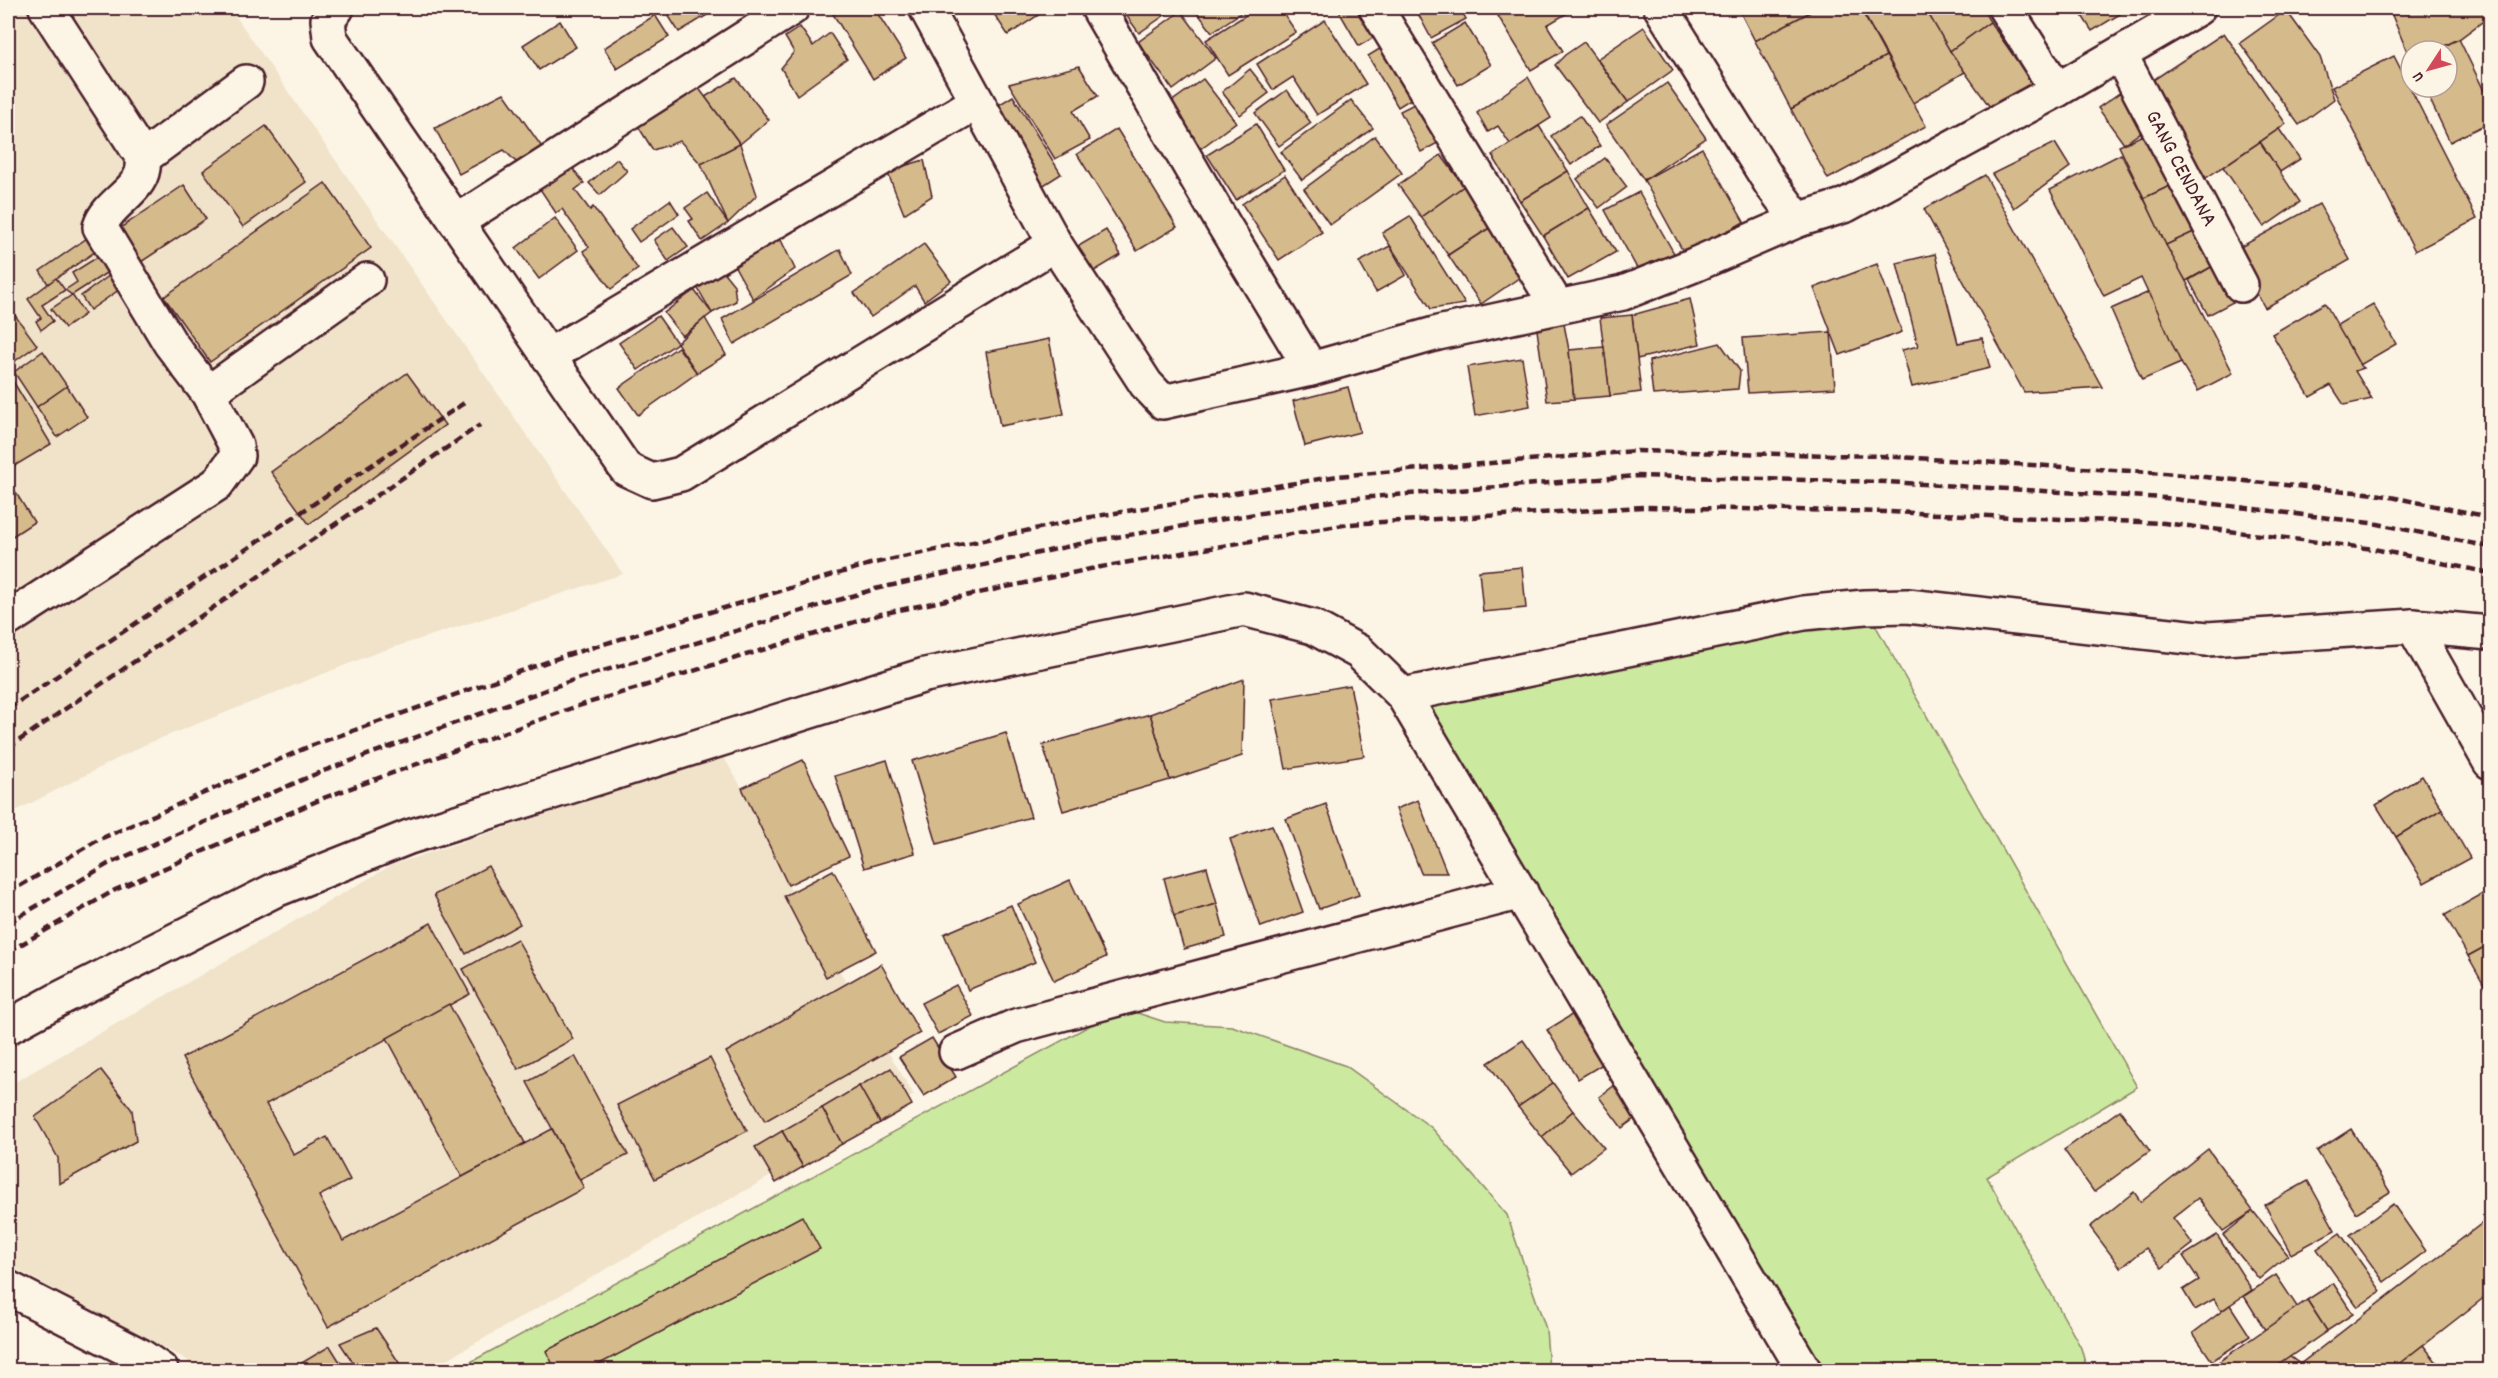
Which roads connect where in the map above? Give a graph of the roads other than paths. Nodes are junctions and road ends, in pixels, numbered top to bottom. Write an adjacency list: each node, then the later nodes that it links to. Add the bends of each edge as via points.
1 (46, 8): 14 (street)
2 (337, 8): 16 (street, via 328,20 330,38)
3 (792, 8): 16 (street)
4 (926, 8): 13 (street)
5 (1098, 8): 22 (street)
6 (1376, 8): 20 (street)
7 (1661, 8): 15 (street, via 1771,184)
8 (2005, 8): 12 (street)
9 (2198, 8): 10 (street)
10 (2120, 54): 12 (street); 19 (street, GANG CENDANA)
11 (246, 82): 14 (street)
12 (2057, 90): 15 (street, via 1846,205)
13 (977, 102): 17 (street); 21 (street)
14 (143, 158): 23 (street, via 145,168 135,187 104,216 100,228 170,343)
15 (1798, 220): 20 (street, via 1623,293)
16 (456, 222): 21 (street)
17 (1055, 244): 21 (street, via 681,474 652,481 626,469); 22 (street, via 1146,384 1163,402)
18 (367, 280): 23 (street)
19 (2241, 285)
20 (1557, 306): 22 (street, via 1438,333)
21 (548, 356)
22 (1311, 369)
23 (208, 393): 24 (street, via 236,446 237,456 217,484)
24 (8, 619)
25 (2413, 626): 26 (street); 27 (street, via 2207,639 1907,606 1865,607 1804,613); 28 (street)
26 (2490, 633)
27 (1403, 696): 29 (street); 30 (street, via 1350,646 1313,627 1244,609 925,675 410,837 273,891)
28 (2490, 762)
29 (1521, 892): 31 (street, via 1016,1026); 34 (street)
30 (8, 1027)
31 (956, 1052)
32 (8, 1288): 33 (street, via 139,1355)
33 (161, 1371)
34 (1804, 1371)

